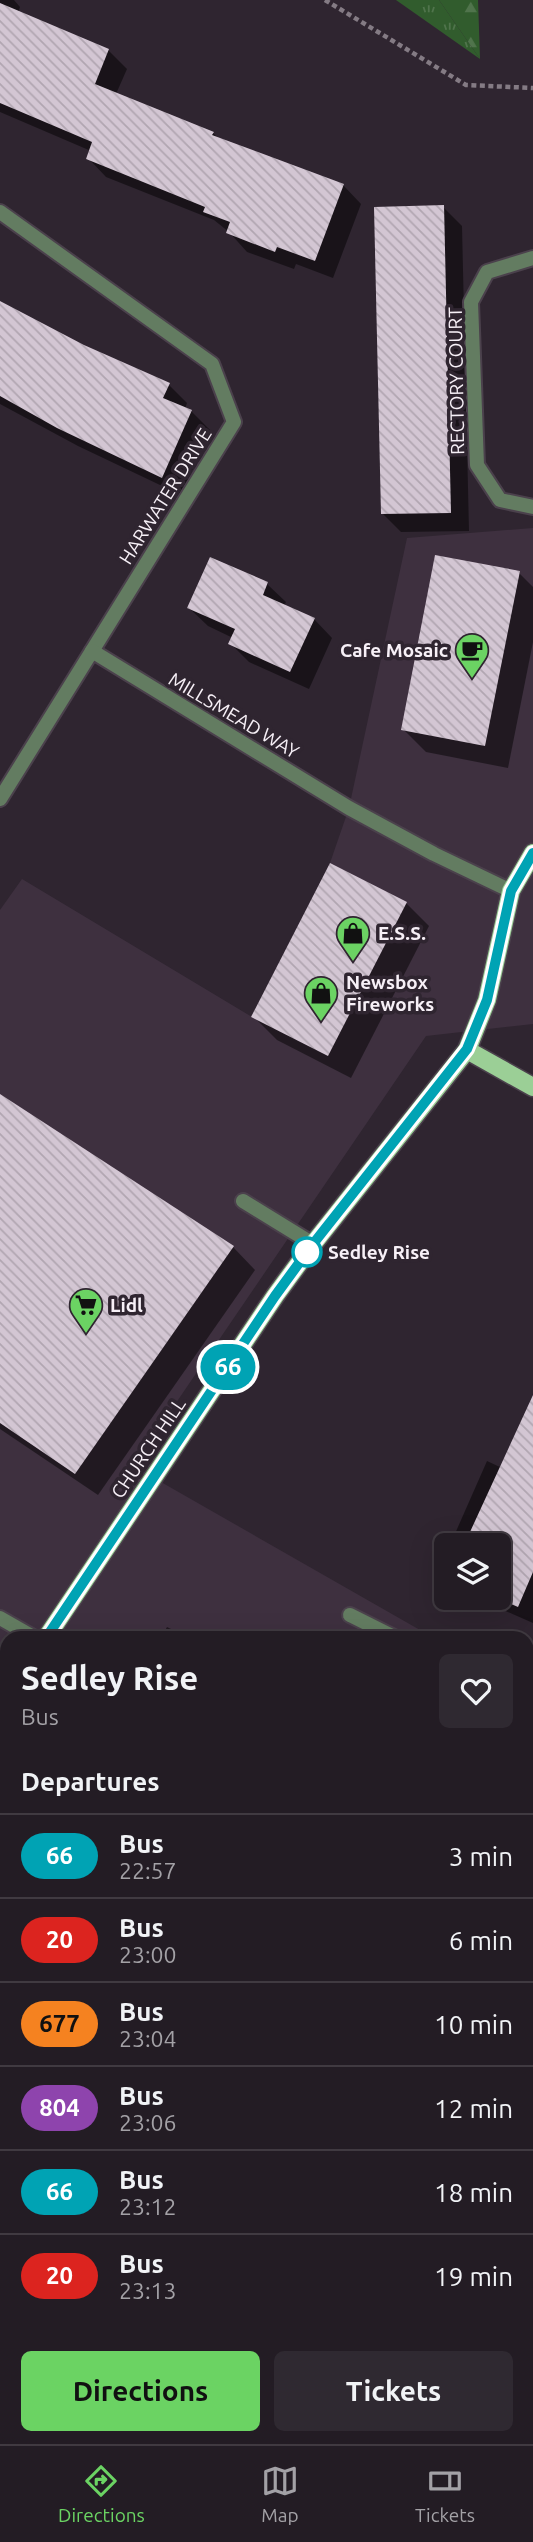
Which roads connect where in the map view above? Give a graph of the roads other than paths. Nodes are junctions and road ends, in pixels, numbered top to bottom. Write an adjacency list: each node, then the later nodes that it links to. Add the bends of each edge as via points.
1 (0, 212): 4 (street, HARWATER DRIVE, via 212,364 234,422)
2 (533, 258): 3 (street, RECTORY COURT, via 488,272 471,302 477,466 500,500)
3 (533, 507)
4 (92, 651): 5 (street); 7 (street, MILLSMEAD WAY, via 349,808)
5 (0, 799)
6 (533, 853): 7 (main road, CHURCH HILL)
7 (511, 891): 8 (main road, CHURCH HILL, via 487,1000)
8 (467, 1049): 9 (main road); 11 (main road, CHURCH HILL)
9 (533, 1087)
10 (243, 1201): 11 (street)
11 (313, 1244): 15 (main road, CHURCH HILL)
12 (350, 1615): 16 (street)
13 (0, 1618): 14 (street)
14 (23, 1631)
15 (51, 1631)
16 (382, 1631)

